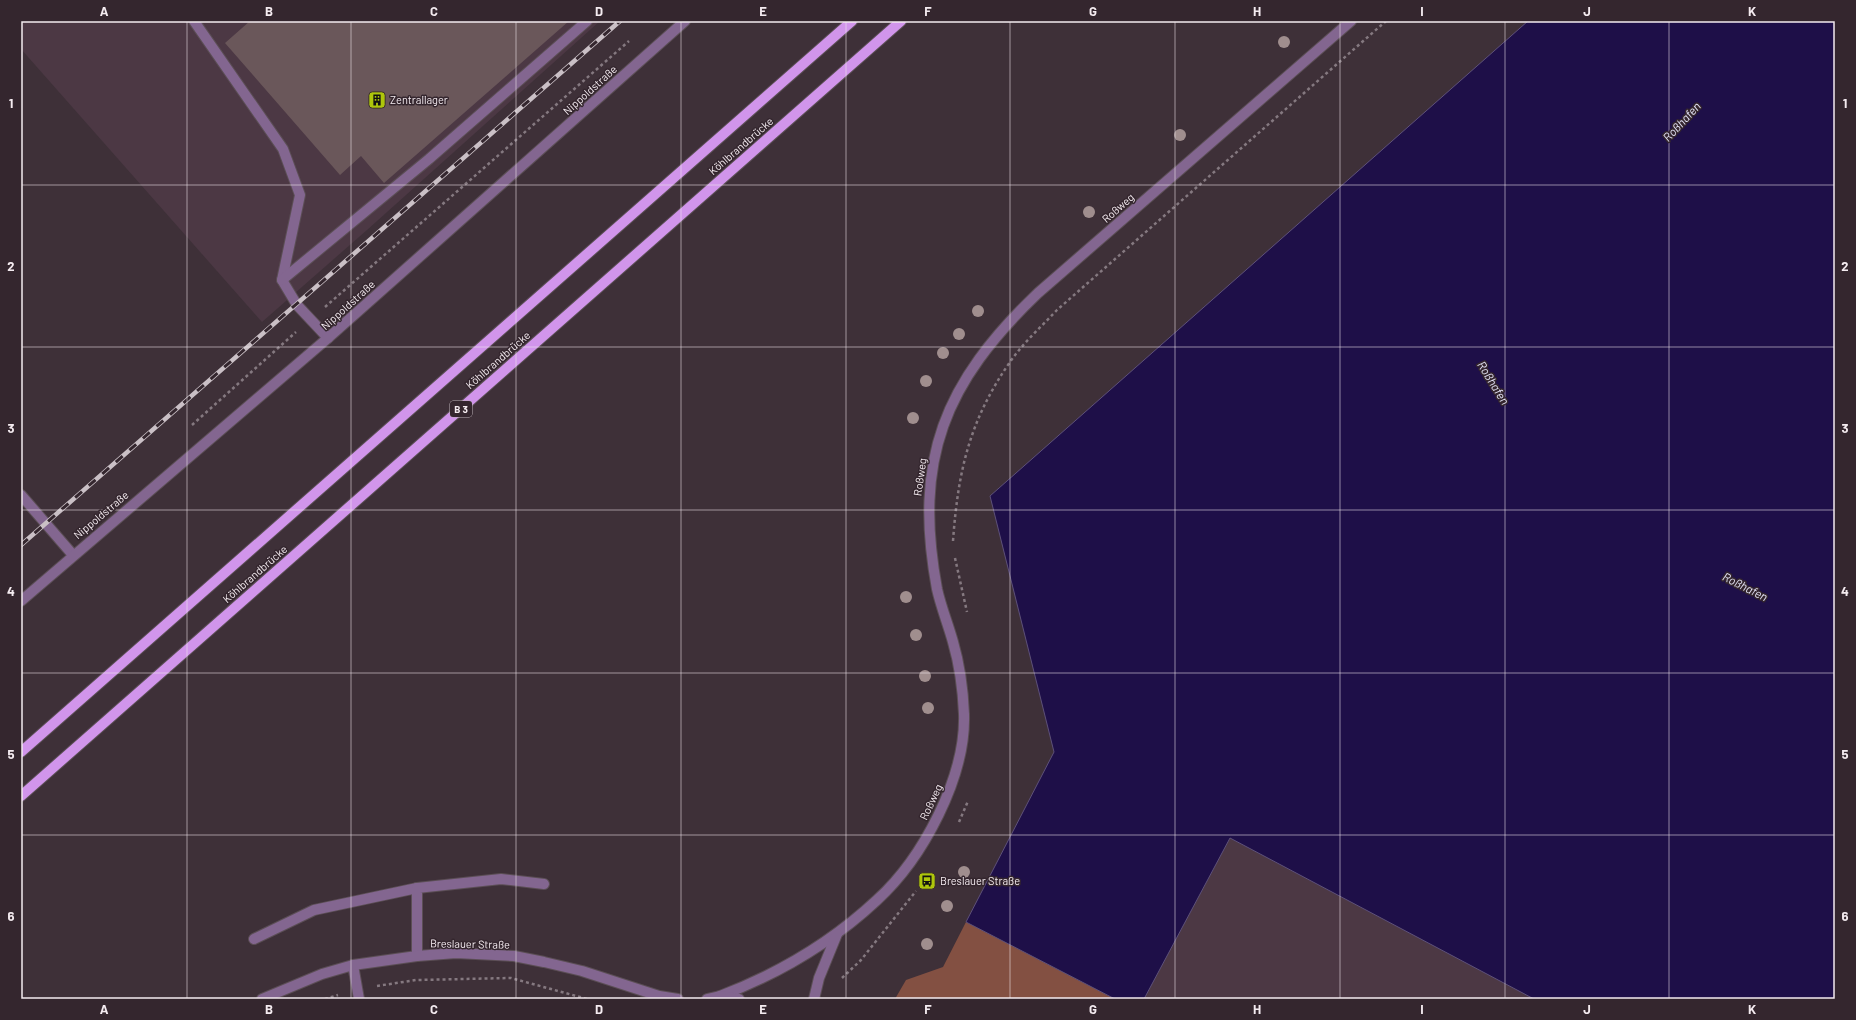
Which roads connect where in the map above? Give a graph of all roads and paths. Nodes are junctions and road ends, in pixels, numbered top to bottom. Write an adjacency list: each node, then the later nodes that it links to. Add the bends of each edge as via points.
1 (194, 21): 9 (street, via 283,149 300,195)
2 (587, 21): 9 (street, via 429,159)
3 (685, 21): 11 (street, Nippoldstraße)
4 (852, 21): 19 (main road, Köhlbrandbrücke)
5 (901, 21): 20 (main road, Köhlbrandbrücke / B 3)
6 (1351, 21): 26 (street, Roßweg, via 1013,316 990,343 951,404 932,465 928,504 929,539 938,591 962,680 964,716 958,760 944,806 921,845 879,899)
7 (1386, 21): 14 (path, via 1057,310 1011,361 979,415 961,470)
8 (632, 38): 10 (path)
9 (282, 280): 10 (street, via 291,296)
10 (311, 319): 11 (street); 12 (path)
11 (328, 338): 16 (street, Nippoldstraße)
12 (186, 431)
13 (21, 495): 16 (street)
14 (952, 544)
15 (954, 551): 18 (path)
16 (73, 555): 17 (street, Nippoldstraße)
17 (21, 601)
18 (967, 613)
19 (21, 752)
20 (21, 796)
21 (969, 799): 22 (path)
22 (958, 825)
23 (544, 884): 24 (street, via 501,879)
24 (417, 888): 27 (street, via 314,910); 28 (street)
25 (917, 889): 30 (path, via 861,960)
26 (837, 934): 32 (street, Roßweg, via 776,971); 39 (street, via 818,978)
27 (254, 939)
28 (417, 956): 29 (street, Breslauer Straße); 36 (street, Breslauer Straße, via 514,956 582,971 660,996)
29 (353, 965): 31 (street); 33 (street, Breslauer Straße, via 322,974)
30 (841, 980)
31 (358, 994): 34 (path); 35 (path, via 416,980 511,978)
32 (721, 997): 37 (street); 38 (street)
33 (262, 999)
34 (325, 999)
35 (587, 999)
36 (678, 999)
37 (707, 999)
38 (739, 999)
39 (814, 999)

